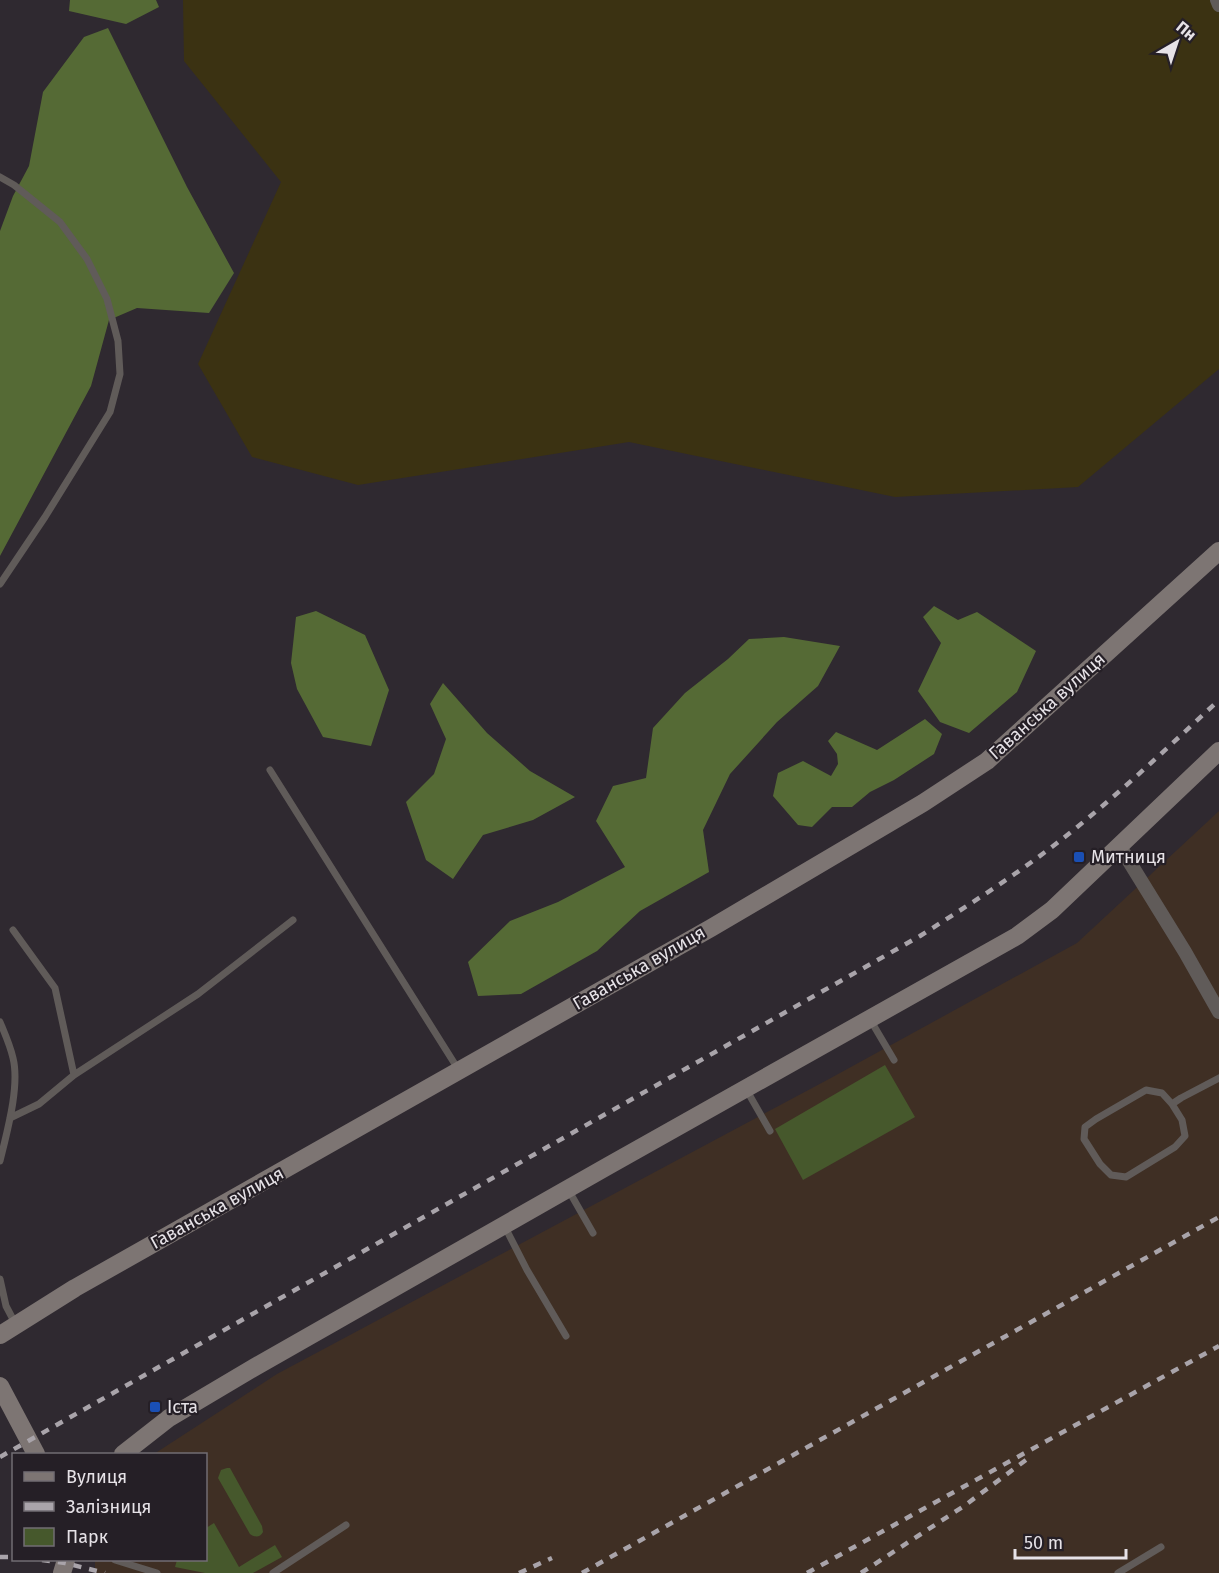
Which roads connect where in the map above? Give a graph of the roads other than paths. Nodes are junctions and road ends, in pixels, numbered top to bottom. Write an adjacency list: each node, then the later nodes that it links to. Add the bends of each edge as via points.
1 (1217, 0): 2 (street)
2 (1219, 5)
3 (0, 177): 5 (lane, via 60,222 87,259 107,299 118,341 120,374 110,412)
4 (1219, 551): 15 (main road, Гаванська вулиця, via 987,760 923,803 711,928)
5 (0, 585)
6 (1219, 751): 8 (main road)
7 (270, 770): 15 (lane)
8 (1119, 845): 11 (street); 12 (main road, via 1052,910 1017,936)
9 (293, 920): 16 (lane, via 198,994)
10 (13, 930): 16 (lane, via 55,988)
11 (1219, 1012)
12 (870, 1019): 14 (lane); 18 (main road)
13 (0, 1022): 20 (lane, via 14,1059 16,1077)
14 (894, 1060)
15 (459, 1071): 27 (main road, Гаванська вулиця)
16 (74, 1075): 20 (lane, via 39,1104)
17 (1219, 1078): 19 (lane)
18 (746, 1089): 21 (lane); 23 (main road)
19 (1172, 1104): 19 (lane, via 1182,1120 1185,1136 1175,1147 1126,1177 1111,1175 1084,1139 1085,1126 1146,1090 1162,1093)
20 (10, 1118): 22 (lane)
21 (770, 1131)
22 (0, 1161)
23 (568, 1189): 24 (main road); 25 (lane)
24 (504, 1225): 29 (lane); 32 (main road, via 169,1418)
25 (593, 1233)
26 (0, 1280): 27 (lane, via 6,1306)
27 (16, 1325): 28 (main road, Гаванська вулиця)
28 (0, 1335)
29 (566, 1336)
30 (0, 1386): 31 (main road)
31 (35, 1453)
32 (125, 1453)
33 (346, 1525): 37 (lane)
34 (1161, 1547): 38 (lane)
35 (118, 1561): 36 (lane)
36 (157, 1573)
37 (273, 1573)
38 (1118, 1573)

